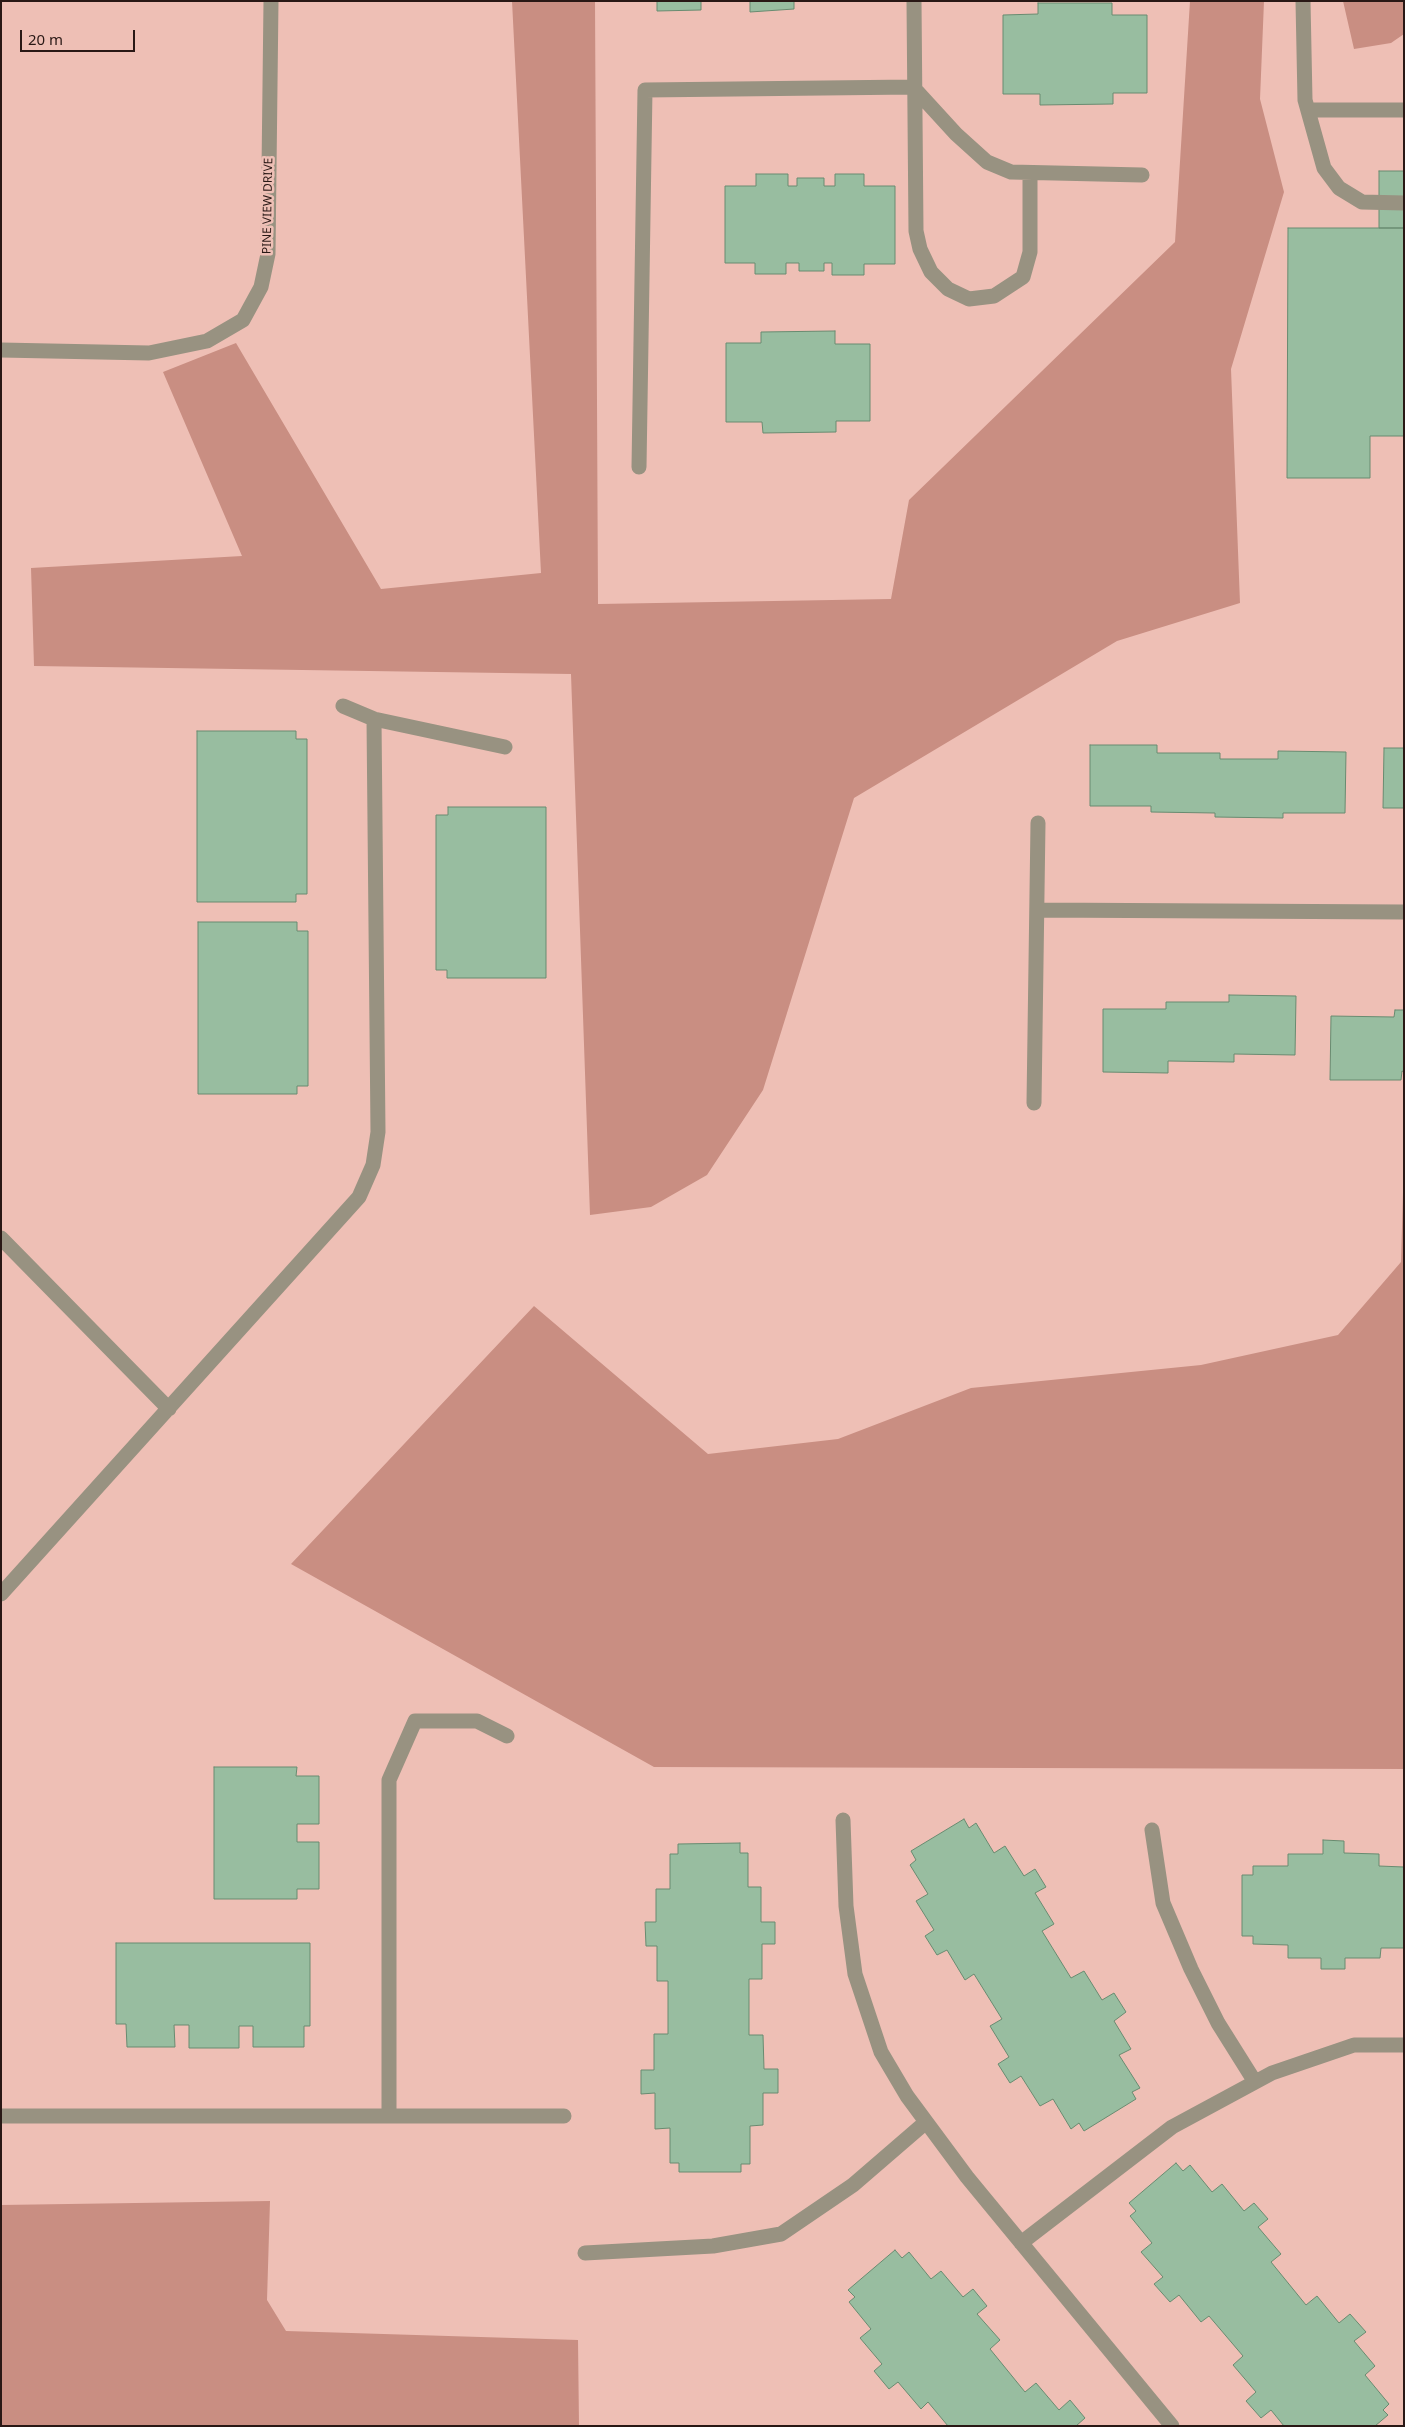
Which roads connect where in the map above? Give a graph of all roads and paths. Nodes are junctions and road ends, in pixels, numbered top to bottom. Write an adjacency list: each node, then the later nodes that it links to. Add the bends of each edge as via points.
1 (271, 1): 10 (street, PINE VIEW DRIVE, via 268,254 262,287 243,320 207,341 149,353)
2 (914, 1): 4 (street)
3 (1303, 1): 5 (street, via 1305,100)
4 (913, 87): 7 (street, via 987,162 1011,172); 7 (street, via 916,232 931,272 948,288 969,299 994,296 1023,277 1030,252); 11 (street, via 645,90)
5 (1308, 110): 6 (street); 9 (street, via 1324,168 1339,188 1362,202)
6 (1404, 110)
7 (1030, 173): 8 (street)
8 (1142, 175)
9 (1404, 203)
10 (7, 350)
11 (639, 468)
12 (343, 706): 13 (street)
13 (374, 719): 14 (street); 20 (street, via 378,1132 373,1165 359,1197)
14 (505, 747)
15 (1038, 823): 16 (street)
16 (1037, 910): 17 (street); 18 (street)
17 (1404, 912)
18 (1034, 1103)
19 (1, 1238): 20 (street)
20 (169, 1409): 21 (street)
21 (1, 1594)
22 (507, 1736): 28 (street, via 477,1721 415,1721 389,1780)
23 (843, 1820): 30 (street, via 846,1906 855,1974 881,2052)
24 (1152, 1830): 26 (street, via 1163,1903 1191,1969)
25 (1404, 2044): 26 (street, via 1354,2045)
26 (1254, 2082): 31 (street, via 1172,2127)
27 (1, 2116): 28 (street)
28 (389, 2116): 29 (street)
29 (564, 2116)
30 (926, 2122): 31 (street); 32 (street, via 853,2185 781,2234 714,2246)
31 (1021, 2243): 33 (street)
32 (585, 2254)
33 (1172, 2426)

